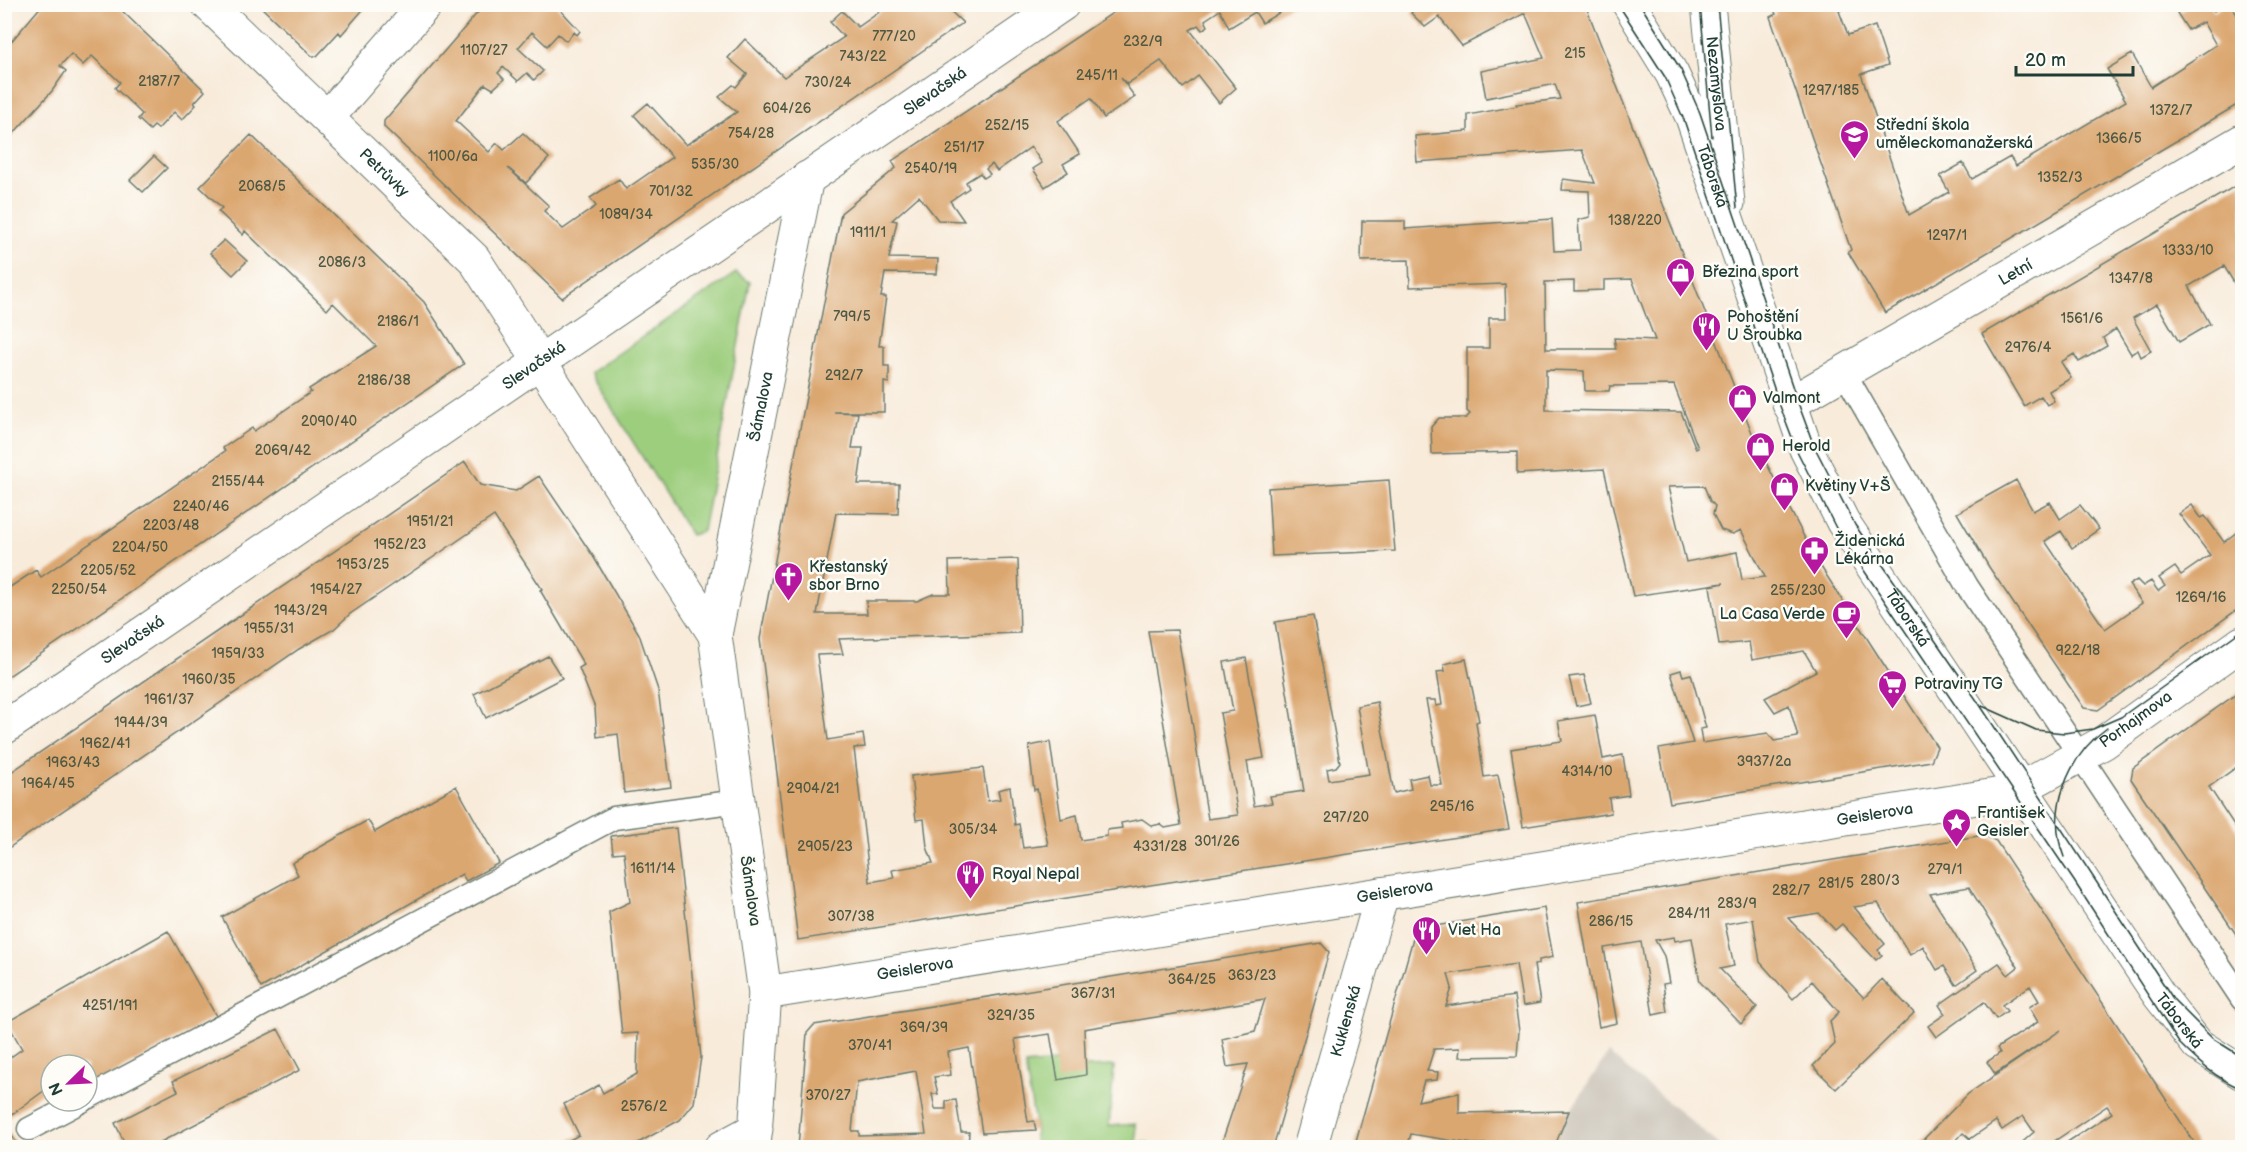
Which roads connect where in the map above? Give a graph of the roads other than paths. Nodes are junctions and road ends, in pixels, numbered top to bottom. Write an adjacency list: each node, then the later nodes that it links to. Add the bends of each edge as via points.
1 (208, 4): 6 (street, Petrůvky)
2 (426, 4): 6 (street)
3 (1063, 4): 8 (street, Slevačská)
4 (1629, 4): 9 (street, Táborská, via 1672,74 1692,117)
5 (1708, 4): 9 (street, Nezamyslova)
6 (327, 118): 10 (street, Petrůvky, via 474,259)
7 (2242, 141): 11 (street, Letní)
8 (807, 178): 10 (street, Slevačská); 13 (street, Šámalova)
9 (1730, 232): 12 (street, Táborská)
10 (541, 359): 13 (street, Šámalova); 15 (street, Slevačská)
11 (1844, 372): 12 (street, Letní); 16 (lane, via 1967,586)
12 (1789, 404): 17 (street, Táborská, via 1806,449 1843,522)
13 (715, 635): 18 (street, Šámalova)
14 (2242, 643): 16 (street, Porhajmova, via 2103,743)
15 (4, 728)
16 (2078, 754): 17 (street, Porhajmova); 21 (lane)
17 (2023, 787): 19 (street, Geislerova, via 2014,792); 22 (street, Táborská, via 2159,995 2198,1045)
18 (738, 801): 20 (street, Šámalova); 23 (lane, via 614,818)
19 (1382, 894): 20 (street, Geislerova); 28 (street, Kuklenská)
20 (765, 993): 26 (street, Šámalova)
21 (2242, 999)
22 (2242, 1073)
23 (99, 1092)
24 (59, 1113): 25 (lane)
25 (29, 1129)
26 (755, 1138): 27 (street)
27 (721, 1148)
28 (1310, 1148)

